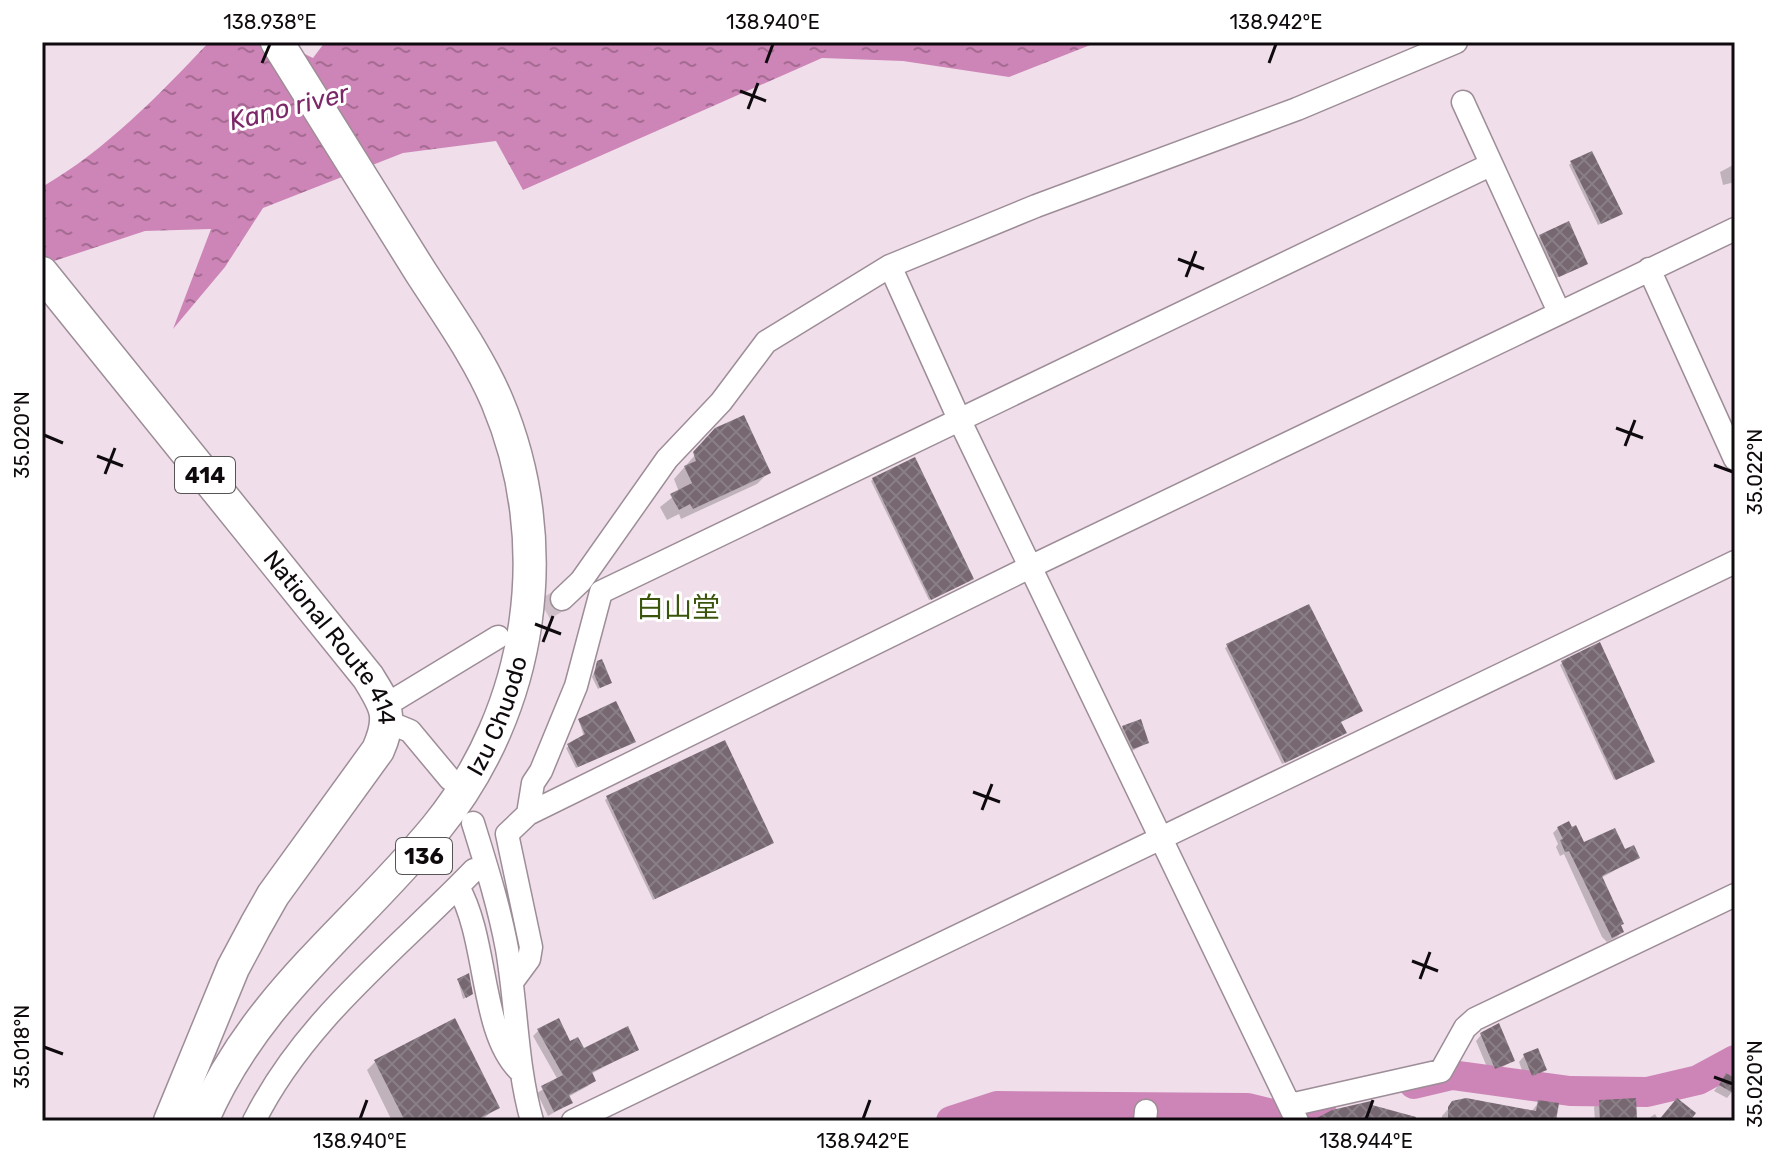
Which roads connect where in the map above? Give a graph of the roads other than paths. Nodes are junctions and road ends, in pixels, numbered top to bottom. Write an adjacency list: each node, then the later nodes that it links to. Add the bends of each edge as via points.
1 (277, 42): 13 (highway, Izu Chuodo / 136, via 488,382 517,464)
2 (287, 42): 13 (highway, Izu Chuodo / 136, via 494,380 524,462)
3 (1456, 42): 7 (street)
4 (1463, 102): 5 (street)
5 (1490, 165): 10 (street); 11 (street)
6 (1735, 229): 8 (street)
7 (890, 266): 11 (street); 16 (street, via 766,342 721,402 667,459 597,560)
8 (1649, 269): 10 (street); 12 (street)
9 (42, 273): 18 (highway, National Route 414 / 414, via 368,677)
10 (1559, 312): 15 (street)
11 (959, 419): 15 (street); 20 (street, via 601,592 576,686 533,783)
12 (1735, 459)
13 (534, 546): 30 (highway, Izu Chuodo / 136, via 515,678 469,782 412,855 270,1006 236,1054); 31 (highway, Izu Chuodo / 136, via 538,593 530,653 515,706 482,778 442,836 276,1013 237,1069)
14 (1735, 562): 22 (street)
15 (1032, 566): 20 (street); 22 (street)
16 (562, 599)
17 (498, 637): 18 (street)
18 (387, 714): 19 (street, via 410,731); 29 (highway, National Route 414, via 378,750 273,895 233,968)
19 (450, 779)
20 (528, 814): 26 (street, via 507,834 531,947)
21 (473, 823): 26 (street, via 494,890)
22 (1161, 836): 28 (street); 34 (street)
23 (474, 870): 24 (street)
24 (458, 887): 27 (street, via 484,966 501,1050); 32 (street, via 331,1010 282,1070)
25 (1735, 895): 28 (street, via 1475,1019 1441,1071)
26 (512, 982): 27 (street)
27 (519, 1070): 33 (street)
28 (1294, 1113)
29 (170, 1121)
30 (202, 1121)
31 (212, 1121)
32 (254, 1121)
33 (532, 1121)
34 (573, 1121)

